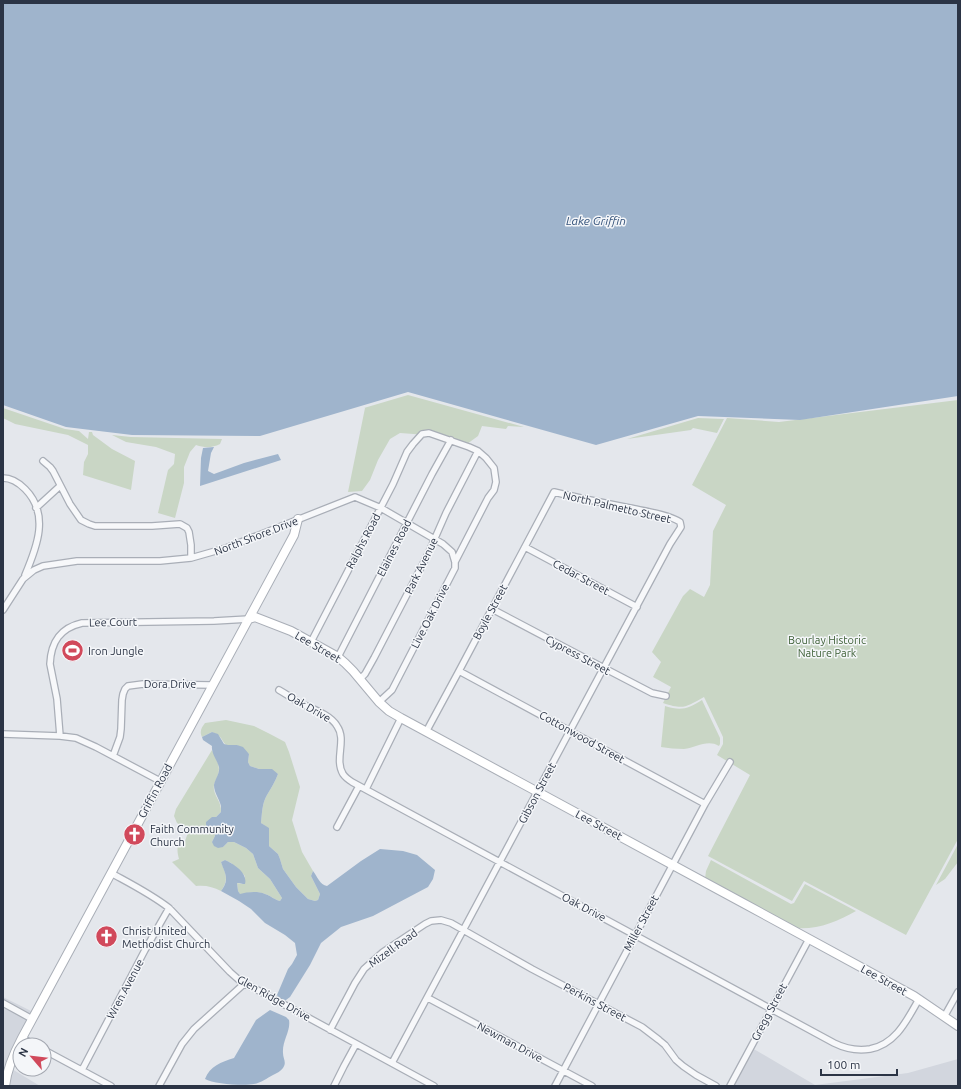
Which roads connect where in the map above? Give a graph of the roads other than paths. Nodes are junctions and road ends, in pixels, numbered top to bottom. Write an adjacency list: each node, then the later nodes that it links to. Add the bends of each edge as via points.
1 (451, 440): 2 (street); 8 (street, Ralphs Road, via 428,433 422,434 407,452); 11 (street, Elaines Road)
2 (478, 451): 12 (street, Park Avenue); 15 (street, Live Oak Drive, via 494,468 496,482)
3 (43, 461): 5 (street, via 53,471)
4 (3, 478): 7 (street, via 12,480 26,490)
5 (60, 486): 7 (street); 14 (street, via 77,516 88,524 184,526 190,536)
6 (554, 492): 10 (street, North Palmetto Street, via 664,516); 13 (street, Boyle Street)
7 (36, 508): 16 (street, via 39,521 38,541)
8 (380, 508): 9 (street, North Shore Drive, via 355,497); 11 (street, North Shore Drive); 21 (street, Ralphs Road)
9 (298, 520): 14 (street, North Shore Drive, via 226,548); 20 (street, Griffin Road, via 294,535)
10 (680, 522): 17 (street, Gibson Street, via 680,527)
11 (407, 523): 12 (street, North Shore Drive); 22 (street, Elaines Road)
12 (434, 538): 15 (street, North Shore Drive, via 448,547); 25 (street, Park Avenue, via 374,658)
13 (525, 547): 17 (street, Cedar Street); 18 (street, Boyle Street)
14 (191, 558): 16 (street, North Shore Drive, via 57,564 38,568)
15 (456, 562): 29 (street, Live Oak Drive, via 392,690)
16 (23, 579): 19 (street, North Shore Drive)
17 (637, 607): 23 (street, Gibson Street)
18 (492, 609): 23 (street, Cypress Street); 24 (street, Boyle Street)
19 (3, 610)
20 (249, 619): 21 (street, Lee Street, via 255,617 278,625); 26 (street, Griffin Road); 34 (street, Lee Court, via 89,622 70,627 56,640 50,659)
21 (311, 642): 22 (street, Lee Street)
22 (338, 657): 25 (street, Lee Street)
23 (604, 668): 28 (street, Cypress Street, via 652,692); 31 (street, Gibson Street)
24 (459, 671): 31 (street, Cottonwood Street); 32 (street, Boyle Street)
25 (360, 679): 29 (street, Lee Street)
26 (212, 685): 35 (street, Dora Drive, via 128,686 123,694 120,737); 37 (street, Griffin Road)
27 (280, 690): 38 (street, Oak Drive, via 329,717 336,724 341,734 339,760 343,774)
28 (666, 696)
29 (379, 702): 30 (street, Lee Street)
30 (401, 718): 32 (street, Lee Street); 39 (street)
31 (570, 730): 40 (street, Gibson Street); 41 (street, Cottonwood Street)
32 (426, 732): 40 (street, Lee Street)
33 (3, 734): 34 (street)
34 (60, 736): 35 (street, via 76,738)
35 (113, 756): 37 (street)
36 (730, 762): 41 (street, Miller Street)
37 (160, 782): 45 (street, Griffin Road)
38 (359, 786): 39 (street, Oak Drive); 42 (street)
39 (366, 790): 43 (street, Oak Drive)
40 (537, 792): 43 (street, Gibson Street); 44 (street, Lee Street)
41 (705, 804): 44 (street, Miller Street)
42 (337, 827)
43 (500, 862): 47 (street, Gibson Street); 48 (street, Oak Drive)
44 (672, 864): 48 (street, Miller Street); 49 (street, Lee Street)
45 (111, 873): 46 (street, Glen Ridge Drive); 58 (street, Griffin Road)
46 (169, 908): 50 (street, Glen Ridge Drive, via 230,972); 66 (street, Wren Avenue)
47 (464, 930): 52 (street, Gibson Street); 55 (street, Perkins Street); 60 (street, Mizell Road, via 444,920 431,921 383,952 364,969)
48 (635, 934): 55 (street, Miller Street); 56 (street, Oak Drive)
49 (809, 939): 53 (street, Lee Street); 56 (street, Gregg Street)
50 (245, 983): 60 (street, Glen Ridge Drive); 70 (street, via 187,1036)
51 (958, 992): 57 (street)
52 (428, 998): 65 (street, Gibson Street); 67 (street, Newman Drive)
53 (919, 999): 56 (street, Oak Drive, via 907,1021 894,1037 882,1045 865,1050 842,1047); 57 (street, Lee Street)
54 (3, 1003): 58 (street)
55 (599, 1004): 67 (street, Miller Street); 75 (street, Perkins Street, via 642,1027 665,1045 683,1066)
56 (771, 1009): 76 (street, Gregg Street)
57 (944, 1017): 59 (street, Lee Street)
58 (32, 1019): 61 (street, Griffin Road)
59 (958, 1026)
60 (330, 1030): 62 (street, Glen Ridge Drive)
61 (23, 1037)
62 (356, 1044): 65 (street, Glen Ridge Drive); 71 (street)
63 (52, 1054): 66 (street)
64 (12, 1060): 68 (street, Griffin Road)
65 (392, 1063): 72 (street, Glen Ridge Drive)
66 (82, 1070): 69 (street)
67 (564, 1071): 73 (street, Miller Street); 74 (street, Newman Drive)
68 (5, 1086)
69 (111, 1086)
70 (159, 1086)
71 (334, 1086)
72 (434, 1086)
73 (555, 1086)
74 (592, 1086)
75 (716, 1086)
76 (730, 1086)

